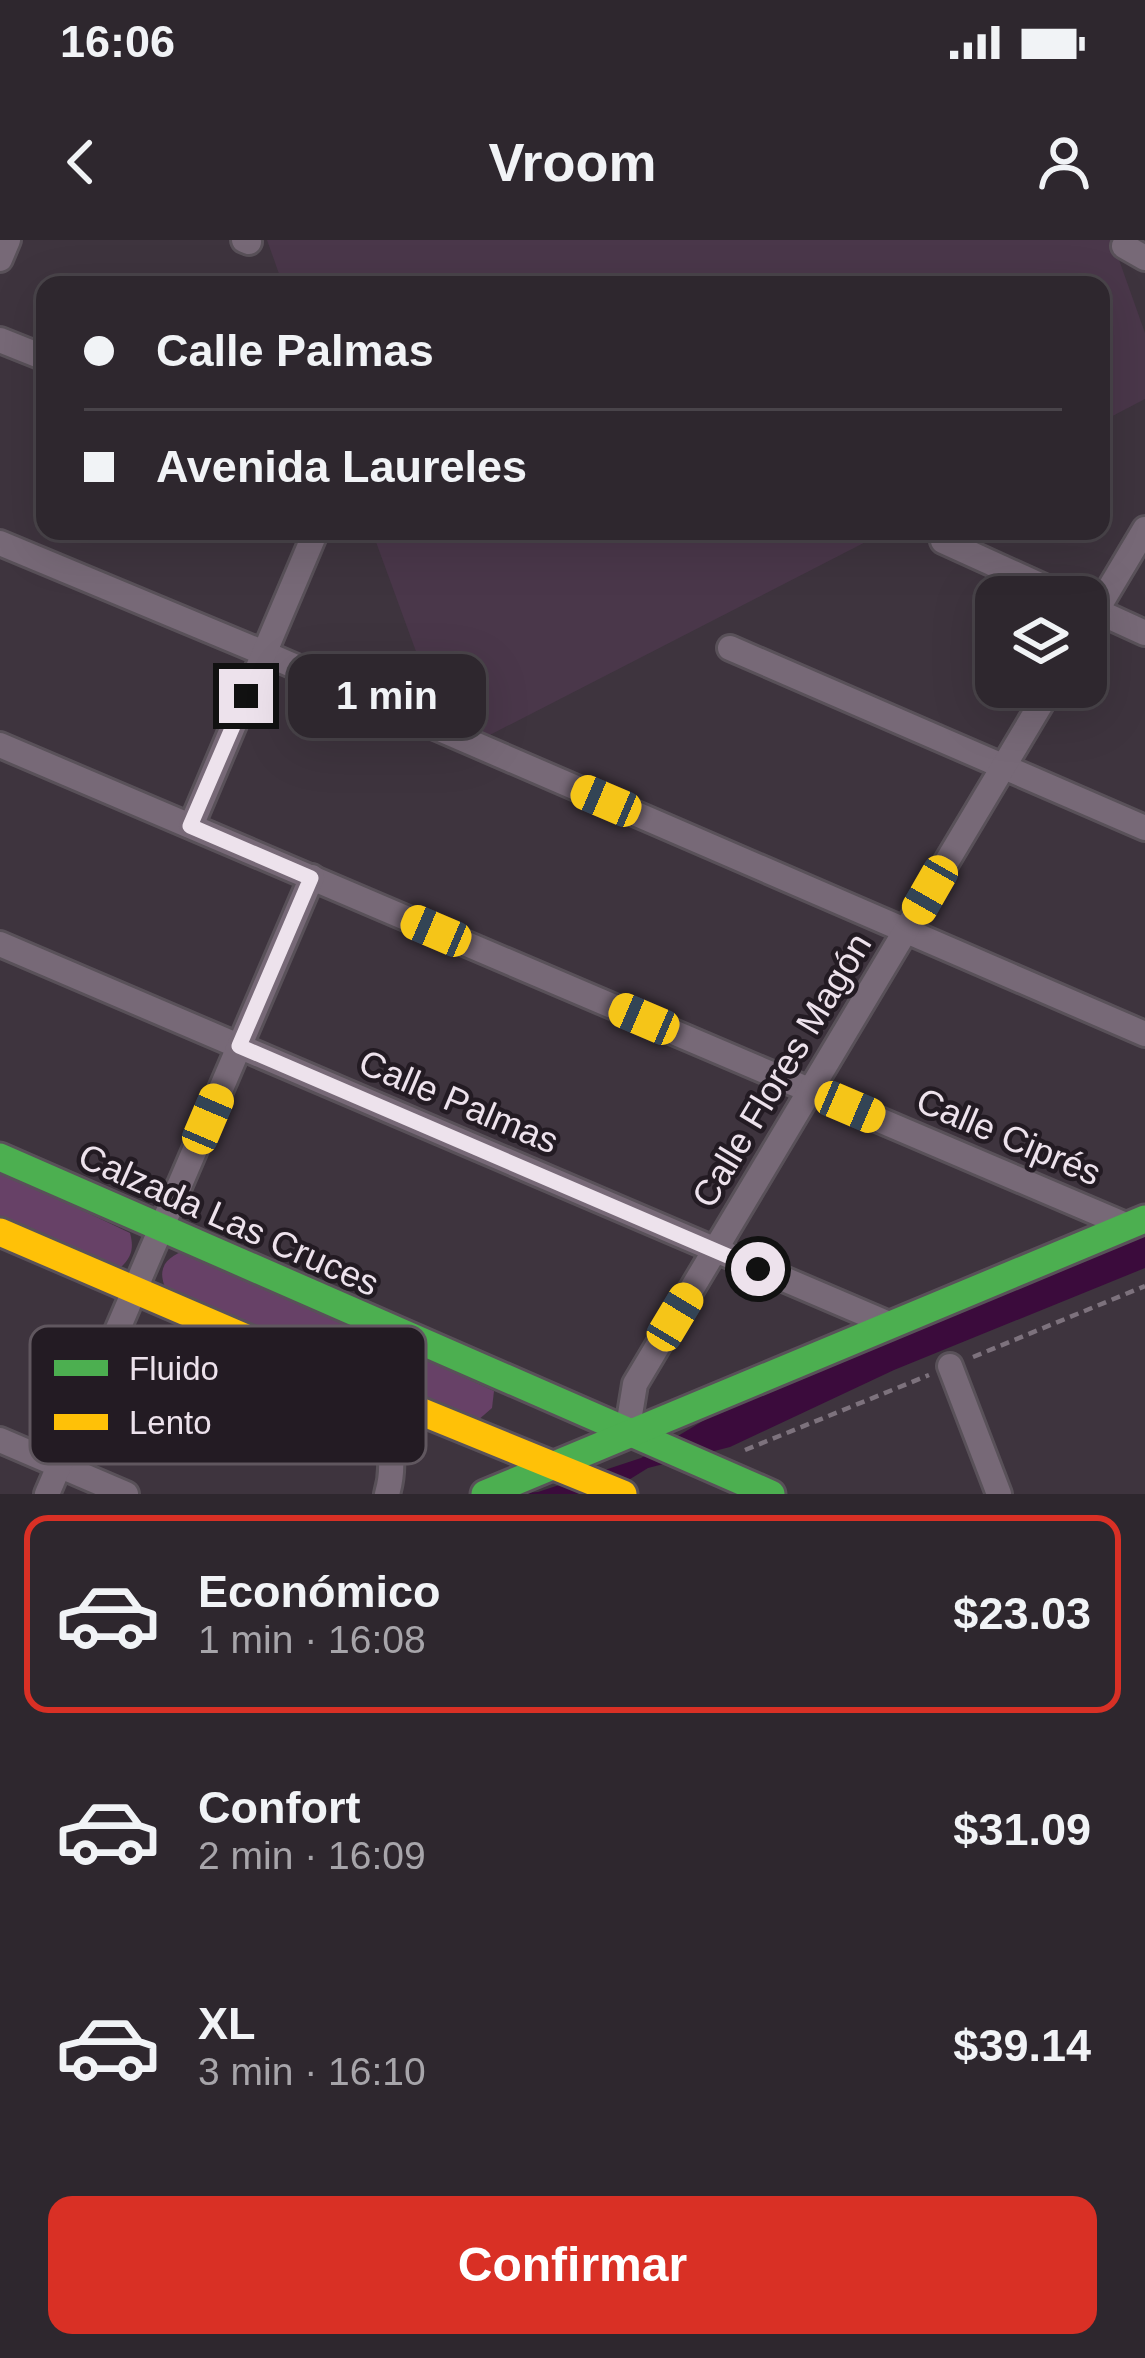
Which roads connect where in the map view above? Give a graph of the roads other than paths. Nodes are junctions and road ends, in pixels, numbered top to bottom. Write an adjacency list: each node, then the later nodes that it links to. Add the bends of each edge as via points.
1 (8, 240): 2 (street)
2 (0, 259)
3 (0, 340): 4 (street)
4 (36, 354)
5 (1145, 529): 10 (street)
6 (312, 540): 14 (street)
7 (943, 541): 9 (street)
8 (0, 543): 14 (street)
9 (1020, 576)
10 (1107, 587)
11 (1107, 621): 12 (street)
12 (1145, 633)
13 (730, 648): 17 (street)
14 (264, 653): 18 (street); 21 (street)
15 (1038, 708): 17 (street, Calle Flores Magón)
16 (0, 745): 18 (street, Calle Ciprés)
17 (1003, 766): 19 (street); 21 (street, Calle Flores Magón)
18 (190, 826): 20 (street, Calle Ciprés)
19 (1145, 828)
20 (311, 878): 24 (street); 25 (street, Calle Ciprés)
21 (905, 931): 23 (street); 25 (street, Calle Flores Magón)
22 (0, 944): 24 (street, Calle Palmas)
23 (1145, 1034)
24 (239, 1046): 28 (street); 30 (street, Calle Palmas)
25 (811, 1090): 27 (street, Calle Ciprés); 30 (street, Calle Flores Magón)
26 (0, 1157): 28 (street, Calzada Las Cruces)
27 (1137, 1222): 32 (street)
28 (161, 1228): 31 (street); 35 (street, Calzada Las Cruces)
29 (0, 1232): 31 (street)
30 (715, 1251): 32 (street, Calle Palmas); 40 (street, Calle Flores Magón, via 635,1384)
31 (134, 1290): 33 (street); 34 (street)
32 (889, 1324): 38 (street)
33 (119, 1326)
34 (218, 1326)
35 (383, 1326)
36 (426, 1345): 40 (street, Calzada Las Cruces)
37 (950, 1366): 54 (street)
38 (715, 1396): 40 (street); 46 (street, via 698,1443)
39 (426, 1414): 45 (street)
40 (626, 1433): 45 (street); 46 (street, Calzada Las Cruces); 52 (street)
41 (0, 1440): 42 (street)
42 (30, 1453)
43 (388, 1464): 49 (street)
44 (59, 1465): 47 (street); 48 (street)
45 (549, 1466): 50 (street); 51 (street)
46 (705, 1466): 53 (street, Calzada Las Cruces)
47 (46, 1494)
48 (126, 1494)
49 (387, 1494)
50 (485, 1494)
51 (623, 1494)
52 (634, 1494)
53 (771, 1494)
54 (999, 1494)

